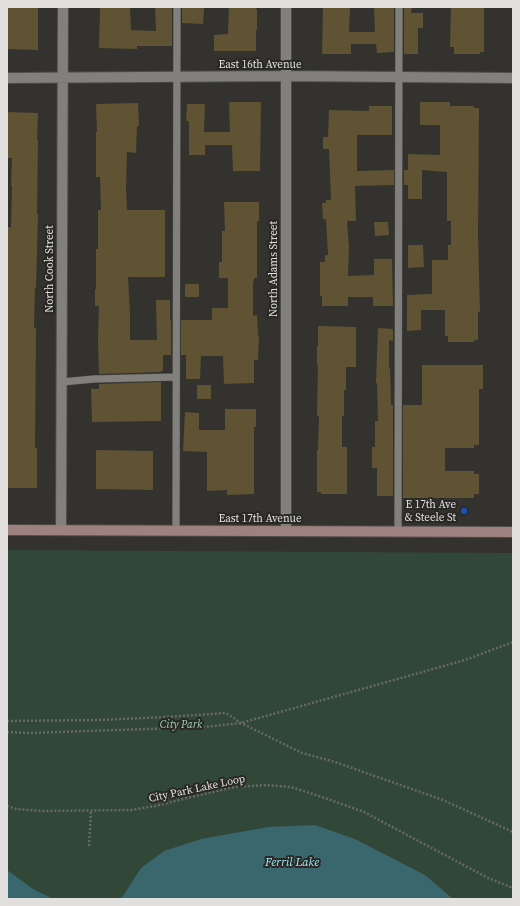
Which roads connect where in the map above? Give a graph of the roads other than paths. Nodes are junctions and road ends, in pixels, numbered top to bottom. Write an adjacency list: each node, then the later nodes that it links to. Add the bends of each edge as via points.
1 (63, 7): 9 (street, North Cook Street)
2 (177, 7): 6 (lane)
3 (286, 7): 5 (street, North Adams Street)
4 (399, 7): 7 (lane)
5 (286, 76): 6 (street, East 16th Avenue); 7 (street, East 16th Avenue); 16 (street, North Adams Street)
6 (177, 77): 9 (street, East 16th Avenue); 11 (lane)
7 (398, 77): 10 (street, East 16th Avenue); 17 (lane)
8 (7, 78): 9 (street, East 16th Avenue)
9 (63, 78): 12 (street, North Cook Street)
10 (513, 78)
11 (176, 377): 12 (lane); 15 (lane)
12 (62, 382): 14 (street, North Cook Street)
13 (7, 530): 14 (main road, East 17th Avenue)
14 (61, 530): 15 (main road, East 17th Avenue)
15 (176, 530): 16 (main road, East 17th Avenue)
16 (286, 531): 17 (main road, East 17th Avenue)
17 (398, 531): 18 (main road, East 17th Avenue)
18 (513, 532)

